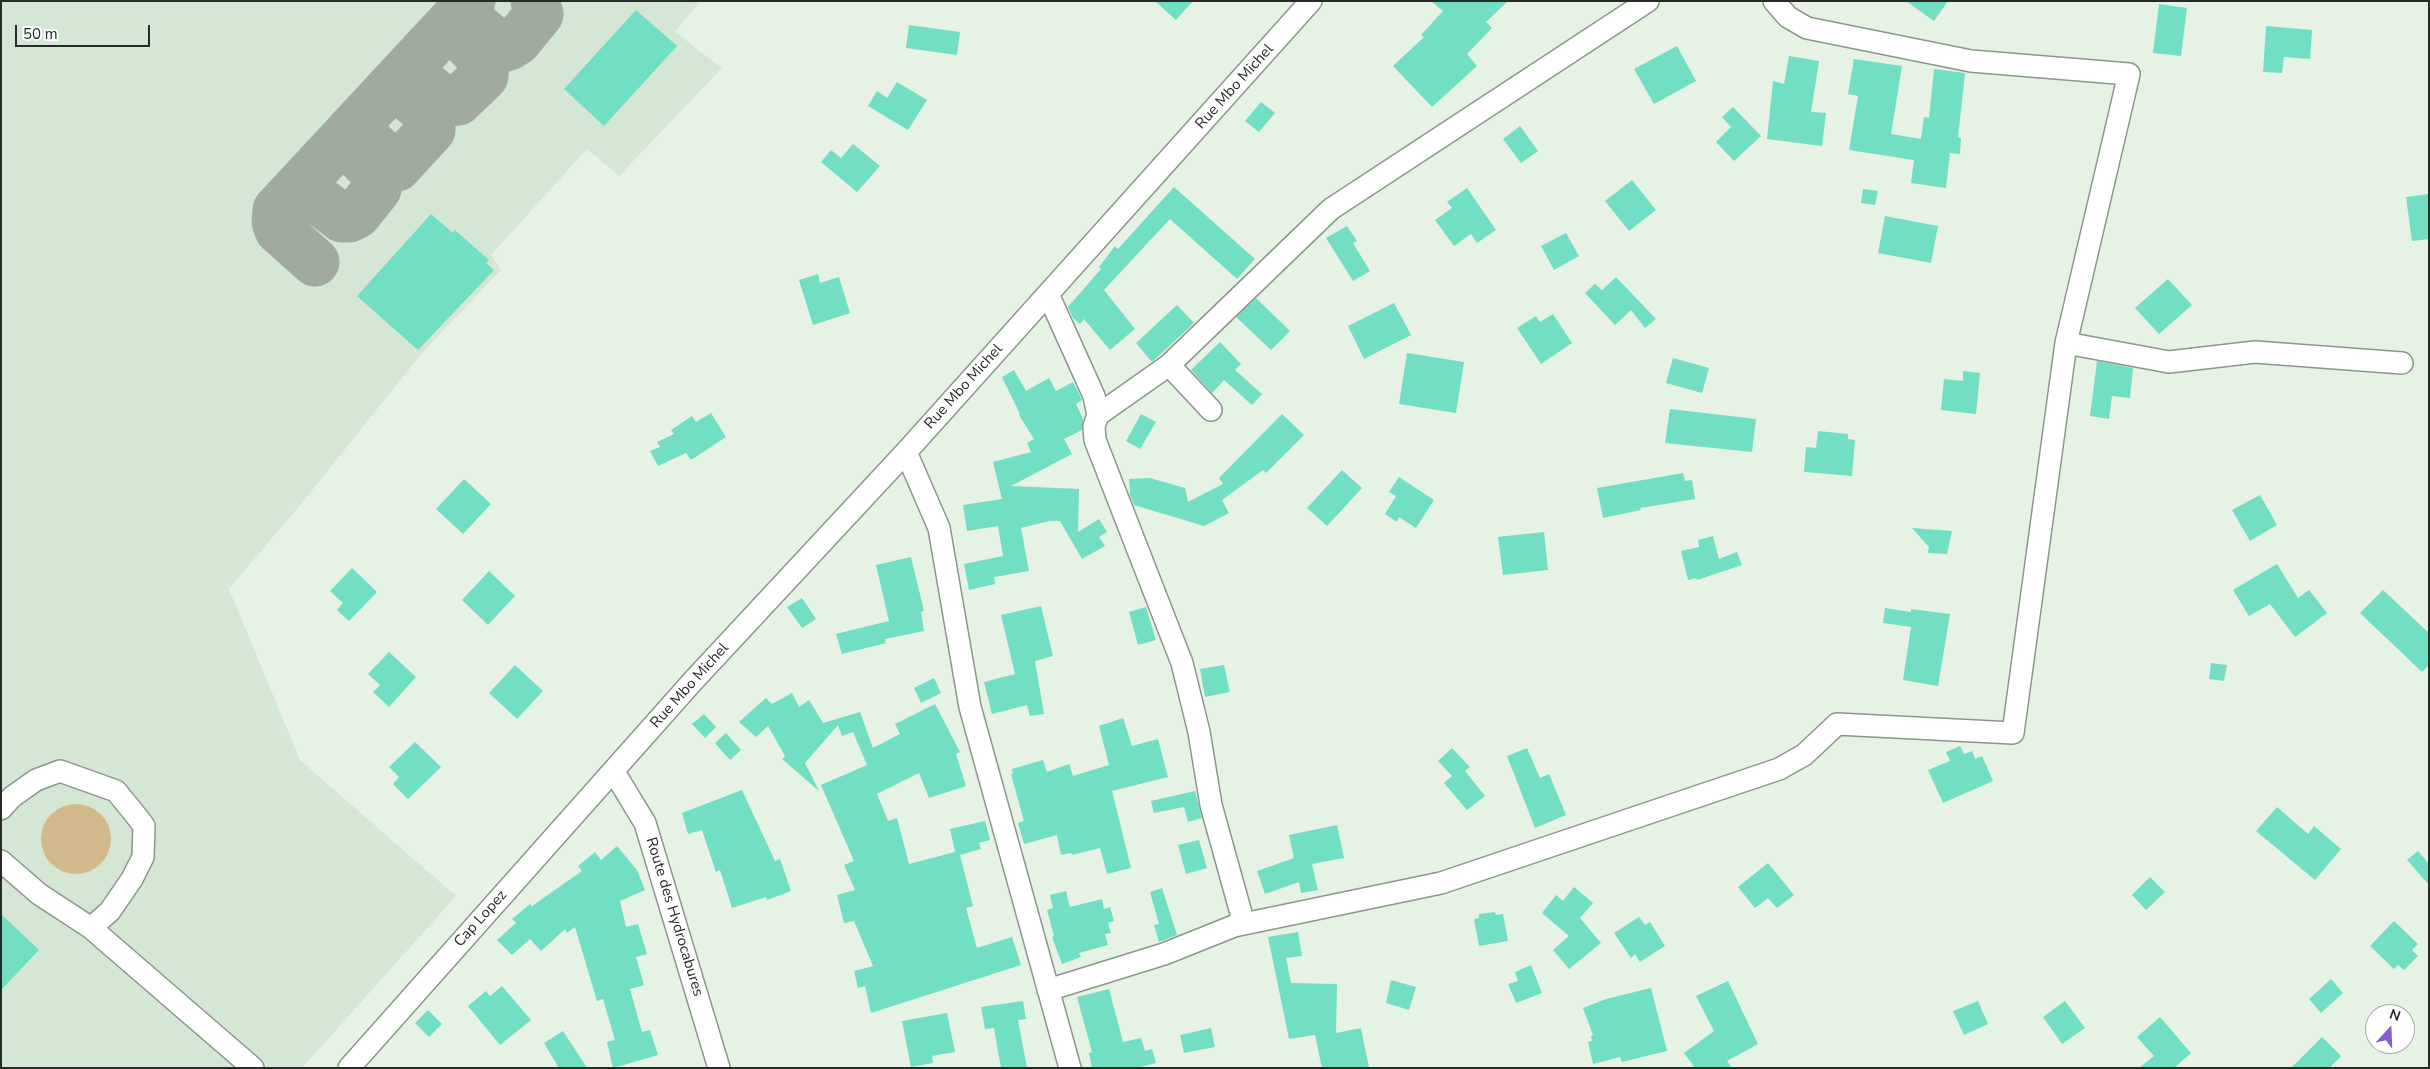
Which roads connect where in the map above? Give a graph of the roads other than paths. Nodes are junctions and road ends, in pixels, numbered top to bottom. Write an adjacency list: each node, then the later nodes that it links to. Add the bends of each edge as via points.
1 (1311, 1): 4 (street, Rue Mbo Michel)
2 (1648, 1): 7 (street, via 1331,209)
3 (1774, 1): 5 (street, via 1788,17 1807,28 1971,61 2129,74)
4 (1048, 294): 9 (street, via 1094,396); 10 (street, Rue Mbo Michel)
5 (2066, 342): 6 (street, via 2169,362 2255,352); 14 (street, via 2012,733 1837,724 1804,755 1778,769 1525,855 1441,883)
6 (2402, 363)
7 (1169, 365): 8 (street); 9 (street)
8 (1211, 410)
9 (1098, 415): 14 (street, via 1094,426 1095,440 1182,663 1211,805)
10 (906, 452): 11 (street, Rue Mbo Michel, via 693,681); 16 (street, via 940,528 970,707)
11 (614, 772): 18 (street, Cap Lopez); 19 (street, Route des Hydrocabures, via 645,822)
12 (1, 809): 15 (street, via 36,780 60,771 116,792 134,812 144,826 142,857 132,879 110,911)
13 (1, 861): 15 (street, via 39,894)
14 (1244, 924): 16 (street, via 1164,954)
15 (91, 928): 17 (street)
16 (1048, 990): 20 (street)
17 (253, 1068)
18 (349, 1068)
19 (719, 1068)
20 (1070, 1068)

